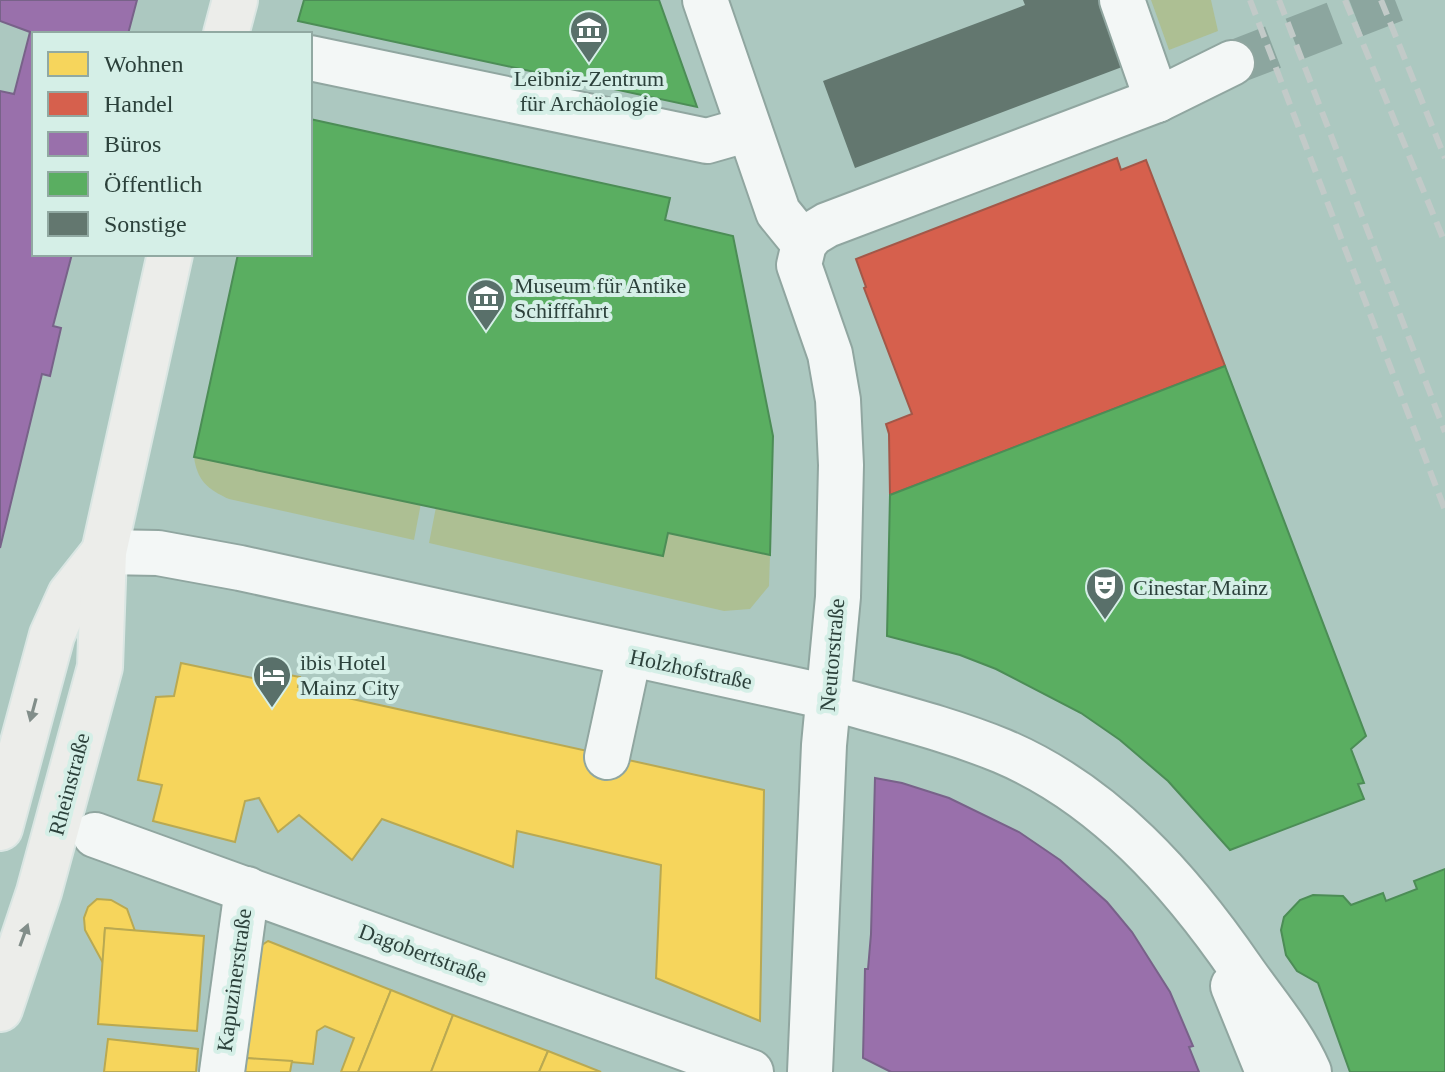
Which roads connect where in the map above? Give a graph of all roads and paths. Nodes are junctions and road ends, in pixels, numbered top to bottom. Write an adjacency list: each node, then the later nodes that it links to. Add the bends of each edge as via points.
1 (235, 0): 4 (main road)
2 (705, 0): 8 (street)
3 (1122, 0): 7 (street)
4 (227, 32)
5 (312, 58): 8 (street, via 707,141)
6 (1232, 63): 7 (street)
7 (1157, 100): 9 (street, via 827,225)
8 (749, 129): 9 (street, via 778,212)
9 (804, 244): 13 (street, Neutorstraße, via 799,265 830,354 838,400 838,597)
10 (170, 256): 11 (main road, Rheinstraße)
11 (104, 552): 12 (street, Holzhofstraße, via 158,553 240,568); 15 (main road, Rheinstraße, one-way to 15, via 70,595 52,635); 16 (main road, Rheinstraße, via 100,667)
12 (629, 655): 13 (street, Holzhofstraße); 14 (street)
13 (828, 697): 18 (street, Holzhofstraße, via 1003,752 1045,773 1149,853); 22 (street, Neutorstraße)
14 (607, 757)
15 (2, 810): 16 (street, Dagobertstraße)
16 (77, 828): 17 (street, Dagobertstraße); 19 (main road, Rheinstraße, one-way to 16, via 39,892)
17 (247, 889): 20 (street, Kapuzinerstraße); 21 (street, Dagobertstraße)
18 (1213, 927): 23 (street, Holzhofstraße); 24 (street, Holzhofstraße)
19 (0, 1009)
20 (222, 1072)
21 (751, 1072)
22 (810, 1072)
23 (1268, 1072)
24 (1309, 1072)

